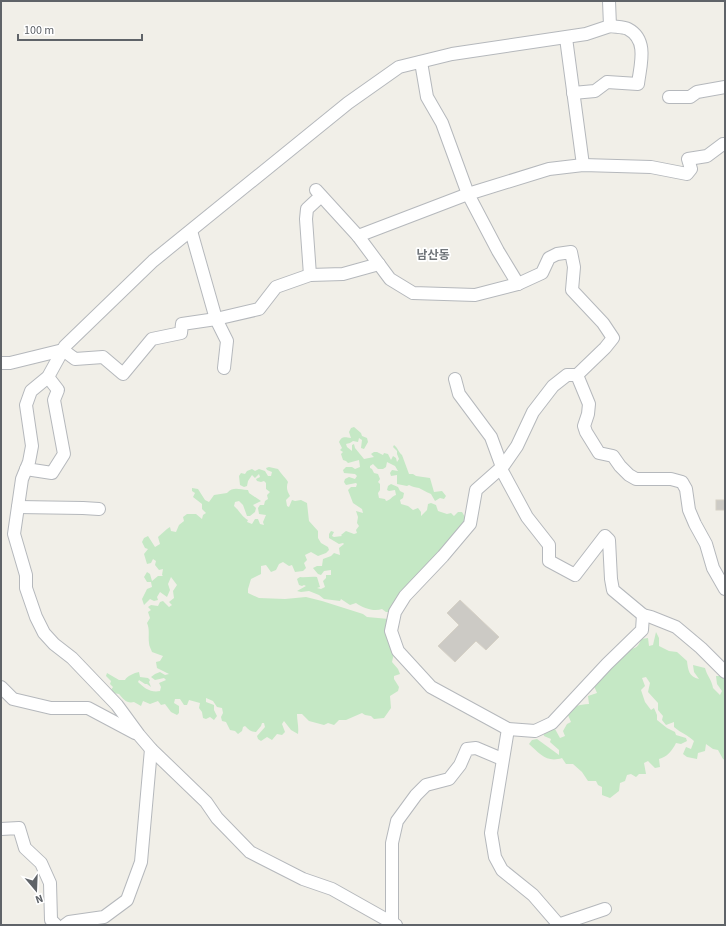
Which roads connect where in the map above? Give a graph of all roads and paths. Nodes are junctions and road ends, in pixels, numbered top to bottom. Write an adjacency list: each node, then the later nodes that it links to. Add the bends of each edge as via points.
1 (609, 1): 2 (street)
2 (610, 26): 3 (street); 6 (street, via 628,29 638,38 642,48 638,84 607,82 595,91)
3 (566, 38): 4 (street, via 452,54); 6 (street)
4 (421, 62): 10 (street, via 427,97 442,122); 11 (street, via 400,67 348,103)
5 (725, 87): 7 (street, via 697,92 690,97)
6 (573, 93): 9 (street)
7 (669, 97)
8 (725, 144): 9 (street, via 706,156 688,159 691,169 687,174 651,167)
9 (583, 165): 10 (street, via 549,169)
10 (468, 194): 12 (street); 15 (street)
11 (191, 231): 16 (street); 17 (street, via 153,261)
12 (358, 236): 13 (street); 14 (street, via 318,193 308,209 306,219)
13 (379, 264): 14 (street, via 343,274); 15 (street, via 390,279 413,294 476,295)
14 (310, 275): 16 (street, via 276,287 259,310)
15 (518, 284): 20 (street, via 542,273 549,258 571,252 574,267 572,290 603,323 613,338)
16 (216, 319): 17 (street, via 182,324 181,332 152,339 123,374 103,357 75,359); 19 (street, via 227,341)
17 (63, 350): 18 (street); 21 (street)
18 (1, 362)
19 (224, 368)
20 (577, 375): 23 (street, via 567,375 553,386 533,412); 27 (street, via 589,404 584,426 599,453 613,456 629,475 636,479 671,479 682,482 695,524 706,544 713,568)
21 (48, 377): 24 (street, via 31,391 26,405 32,446); 24 (street, via 58,390 54,400 64,454 52,473)
22 (456, 379): 23 (street, via 459,394 491,437)
23 (502, 467): 28 (street, via 527,517 549,546 549,561 576,575 605,536 609,540 613,590); 31 (street, via 476,490 470,524 405,596 395,612 391,631 398,650 431,687)
24 (26, 469): 25 (street)
25 (18, 507): 26 (street); 32 (street, via 14,534 26,575 26,588 38,623 54,644 72,658 118,705)
26 (99, 509)
27 (725, 589)
28 (643, 615): 29 (street, via 676,627); 31 (street, via 642,630 552,723 535,731)
29 (725, 672)
30 (1, 687): 32 (street, via 13,699 36,705 51,708 88,708)
31 (508, 729): 34 (street)
32 (139, 735): 33 (street)
33 (151, 749): 37 (street, via 206,802 217,818 250,852 303,879 332,889); 39 (street, via 141,862 127,900 104,917 69,922)
34 (502, 759): 37 (street, via 476,748 467,749 460,765 449,779 426,785 397,821 392,842); 40 (street, via 490,833 495,857 502,870 533,895)
35 (1, 830): 38 (street, via 19,828 25,848 41,863 50,883 51,920)
36 (605, 909): 40 (street)
37 (393, 924)
38 (56, 925)
39 (65, 925)
40 (559, 925)

